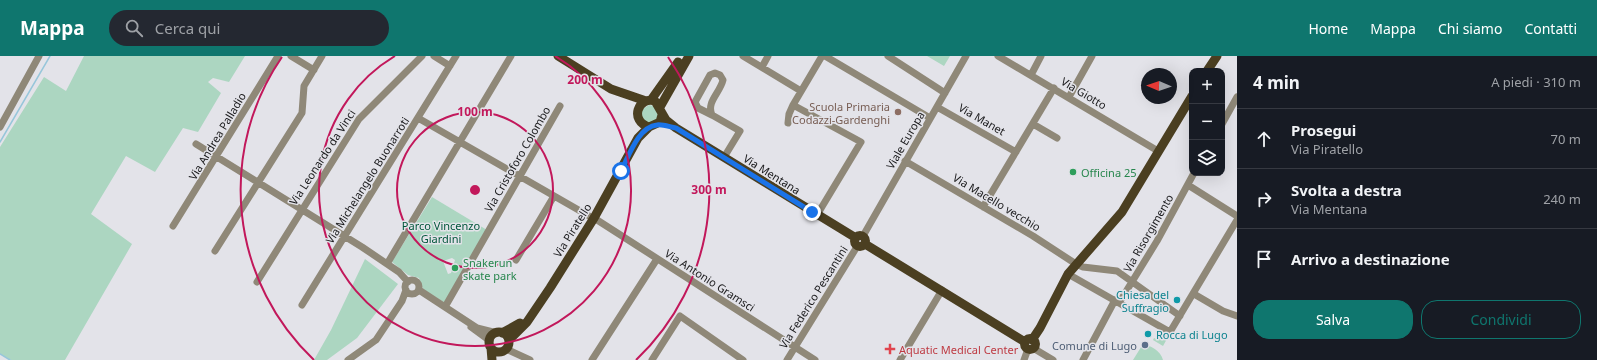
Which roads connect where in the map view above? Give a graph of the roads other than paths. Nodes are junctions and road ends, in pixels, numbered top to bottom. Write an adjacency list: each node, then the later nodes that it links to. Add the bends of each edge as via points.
1 (39, 56): 46 (street)
2 (278, 56): 54 (street, Via Andrea Palladio)
3 (291, 56): 24 (street)
4 (322, 56): 24 (street)
5 (422, 56): 62 (street, Via Leonardo da Vinci, via 365,112)
6 (434, 56): 21 (street)
7 (511, 56): 49 (street)
8 (558, 56): 26 (main road)
9 (682, 56): 32 (main road, Via Piratello)
10 (689, 56): 37 (main road, Via Piratello)
11 (744, 56): 22 (street)
12 (768, 56): 22 (street)
13 (824, 56): 28 (street); 41 (street)
14 (888, 56): 29 (street)
15 (966, 56): 29 (street, Viale Europa)
16 (998, 56): 25 (street, Via Giotto)
17 (1041, 56): 25 (street)
18 (1092, 56): 30 (street)
19 (1217, 56): 23 (main road)
20 (455, 57): 21 (street, Via Michelangelo Buonarroti)
21 (450, 66): 40 (street, Via Michelangelo Buonarroti)
22 (762, 67): 28 (street)
23 (1210, 68)
24 (314, 70): 58 (street, via 304,86 302,113)
25 (1031, 75): 27 (street, Via Giotto)
26 (611, 88): 32 (main road, via 632,98); 39 (main road, via 630,103)
27 (1054, 88): 30 (street, Via Giotto); 44 (street)
28 (801, 91): 34 (street)
29 (945, 93): 36 (street, Viale Europa)
30 (1069, 97): 51 (street, Via Giotto)
31 (1237, 97): 42 (street)
32 (648, 100): 37 (main road, via 658,103); 39 (main road, Via Piratello, via 641,104)
33 (1189, 101): 51 (main road)
34 (793, 105): 43 (street); 63 (street, via 861,142)
35 (560, 106): 56 (street, Via Cristoforo Colombo)
36 (937, 106): 41 (street, Viale Europa); 52 (street, Via Manet)
37 (661, 111): 45 (main road, Via Piratello); 47 (main road, Via Mentana)
38 (712, 115): 38 (street, via 710,106 723,80 715,73 710,75 695,102 698,108); 53 (street, via 740,131)
39 (638, 117): 45 (main road); 65 (main road, Via Piratello, via 629,144)
40 (418, 118): 49 (street, Via Antonio Gramsci); 68 (street, Via Michelangelo Buonarroti)
41 (930, 118): 55 (street, Viale Europa)
42 (1225, 119)
43 (788, 123)
44 (1033, 124): 48 (street); 52 (street)
45 (653, 126): 47 (main road, Via Mentana); 65 (main road, Via Piratello, via 638,138)
46 (0, 127)
47 (676, 128): 63 (main road, Via Mentana)
48 (1057, 138)
49 (460, 141): 56 (street, Via Antonio Gramsci); 73 (street)
50 (196, 144): 54 (street)
51 (1158, 151): 74 (main road, via 1122,212)
52 (1016, 152): 61 (street)
53 (726, 154)
54 (217, 157): 58 (street); 67 (street, Via Andrea Palladio)
55 (905, 161): 61 (street, Via Macello vecchio); 69 (street, Viale Europa)
56 (520, 176): 60 (street, Via Antonio Gramsci); 84 (street, Via Cristoforo Colombo)
57 (1192, 176): 59 (street, Via Risorgimento)
58 (259, 182): 62 (street); 70 (street)
59 (1188, 185): 64 (street); 78 (street, Via Risorgimento)
60 (554, 196): 65 (street, Via Antonio Gramsci); 72 (street)
61 (983, 207): 74 (street, Via Macello vecchio)
62 (301, 210): 68 (street); 76 (street, Via Leonardo da Vinci)
63 (817, 215): 69 (main road, Via Mentana)
64 (1237, 216)
65 (592, 217): 71 (street, Via Antonio Gramsci); 87 (main road, Via Piratello, via 524,319 518,325); 90 (main road, Via Piratello, via 527,322)
66 (1237, 220): 81 (street)
67 (173, 226)
68 (344, 236): 73 (street); 83 (street, Via Michelangelo Buonarroti)
69 (860, 241): 79 (main road, Via Mentana); 91 (street, Via Federico Pescantini)
70 (215, 251)
71 (657, 259): 91 (street, Via Antonio Gramsci); 96 (street)
72 (516, 260)
73 (387, 264): 77 (street)
74 (1076, 264): 75 (main road); 78 (street, Via Macello vecchio, via 1117,271)
75 (1068, 274): 82 (street); 89 (main road)
76 (257, 282)
77 (408, 282): 80 (street); 80 (street, via 416,281 419,286)
78 (1131, 283): 82 (street, Via Risorgimento); 85 (street, Via Macello vecchio)
79 (942, 290): 89 (main road, Via Mentana); 101 (street)
80 (413, 291): 84 (street); 88 (street); 92 (street, via 402,301 376,340)
81 (1194, 294): 85 (street); 86 (street)
82 (1117, 301): 85 (street, via 1170,332); 104 (street, Via Risorgimento)
83 (302, 305)
84 (446, 307): 87 (street, via 478,328)
85 (1180, 316)
86 (1237, 316)
87 (499, 333): 88 (main road, Via Piratello, via 492,336); 90 (main road, via 506,336)
88 (491, 344): 90 (main road, via 496,351); 93 (main road)
89 (1030, 345): 102 (street); 103 (street)
90 (506, 347): 94 (main road, Via Piratello); 95 (street)
91 (794, 348): 99 (street, Via Federico Pescantini); 100 (street, Via Antonio Gramsci)
92 (348, 360)
93 (492, 360)
94 (497, 360)
95 (530, 360)
96 (592, 360)
97 (652, 360): 98 (street, via 680,316)
98 (743, 360)
99 (787, 360)
100 (815, 360)
101 (900, 360)
102 (1024, 360)
103 (1053, 360)
104 (1083, 360)

